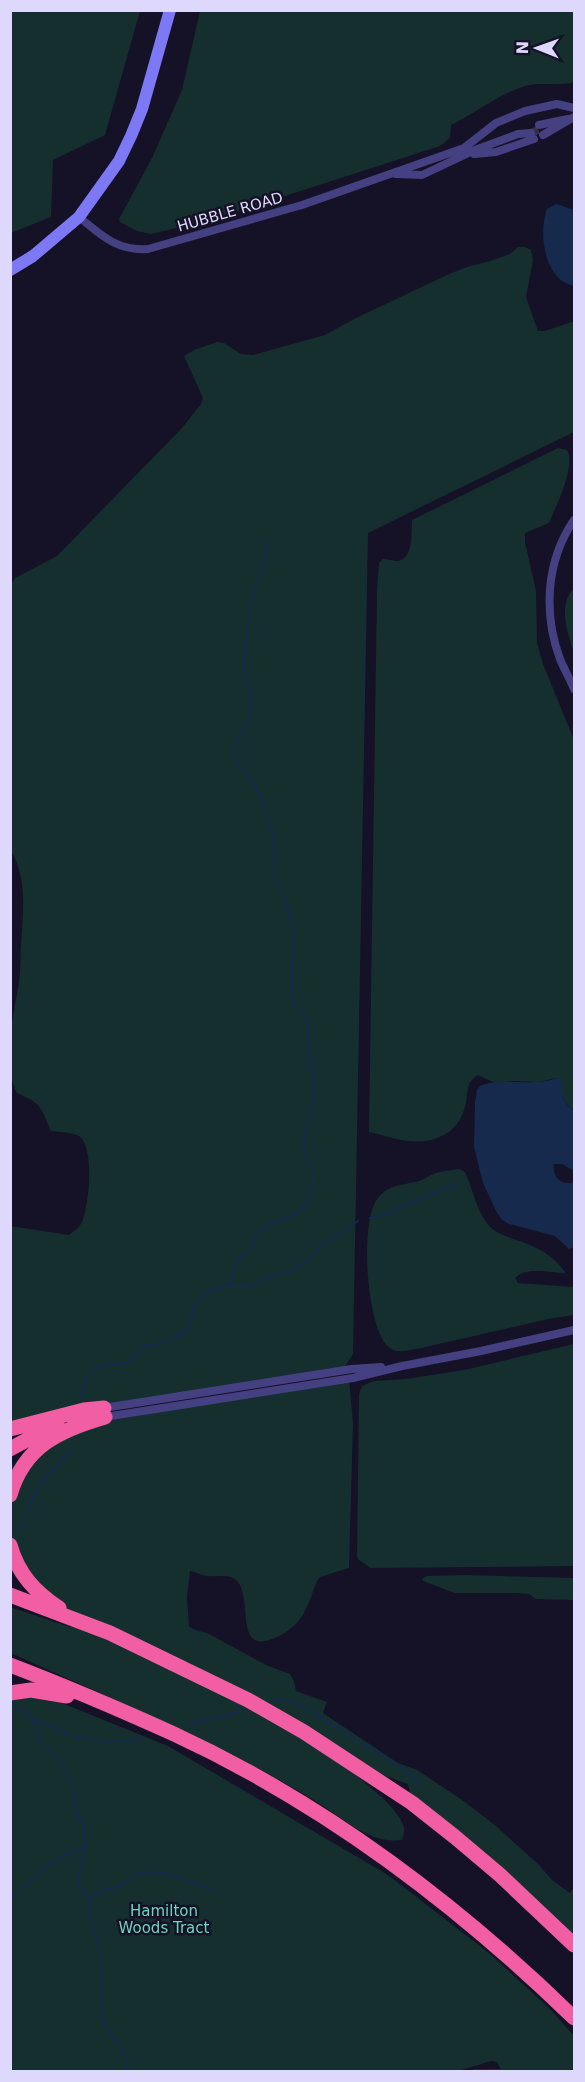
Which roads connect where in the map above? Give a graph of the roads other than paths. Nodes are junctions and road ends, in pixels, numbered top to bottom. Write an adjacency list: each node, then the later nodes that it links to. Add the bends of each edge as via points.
1 (170, 10): 6 (main road, via 131,136)
2 (574, 108): 5 (street, HUBBLE ROAD, via 558,104 525,111 496,123 464,148)
3 (573, 118): 3 (street, via 541,130 560,120)
4 (464, 155): 4 (street, HUBBLE ROAD, via 518,134 532,133 496,152); 5 (street, HUBBLE ROAD, via 422,175)
5 (393, 173): 6 (street, HUBBLE ROAD, via 302,205 148,249 112,243)
6 (80, 217): 7 (main road)
7 (10, 270)
8 (574, 520): 9 (street, via 556,557 549,602 554,640)
9 (574, 689)
10 (574, 1330): 11 (street, via 353,1378)
11 (104, 1412): 12 (highway, via 84,1410); 13 (highway, via 47,1424); 14 (highway, via 72,1421); 15 (highway, via 44,1444 22,1467)
12 (10, 1429)
13 (10, 1440)
14 (10, 1449)
15 (10, 1495)
16 (10, 1545): 18 (highway, via 22,1574 37,1592 59,1608)
17 (10, 1596): 18 (highway)
18 (110, 1633): 22 (highway, via 248,1700 362,1768 500,1875)
19 (10, 1665): 21 (highway)
20 (10, 1693): 21 (highway, via 31,1690)
21 (91, 1699): 23 (highway, via 195,1745 330,1822 461,1916)
22 (574, 1945)
23 (574, 2018)

